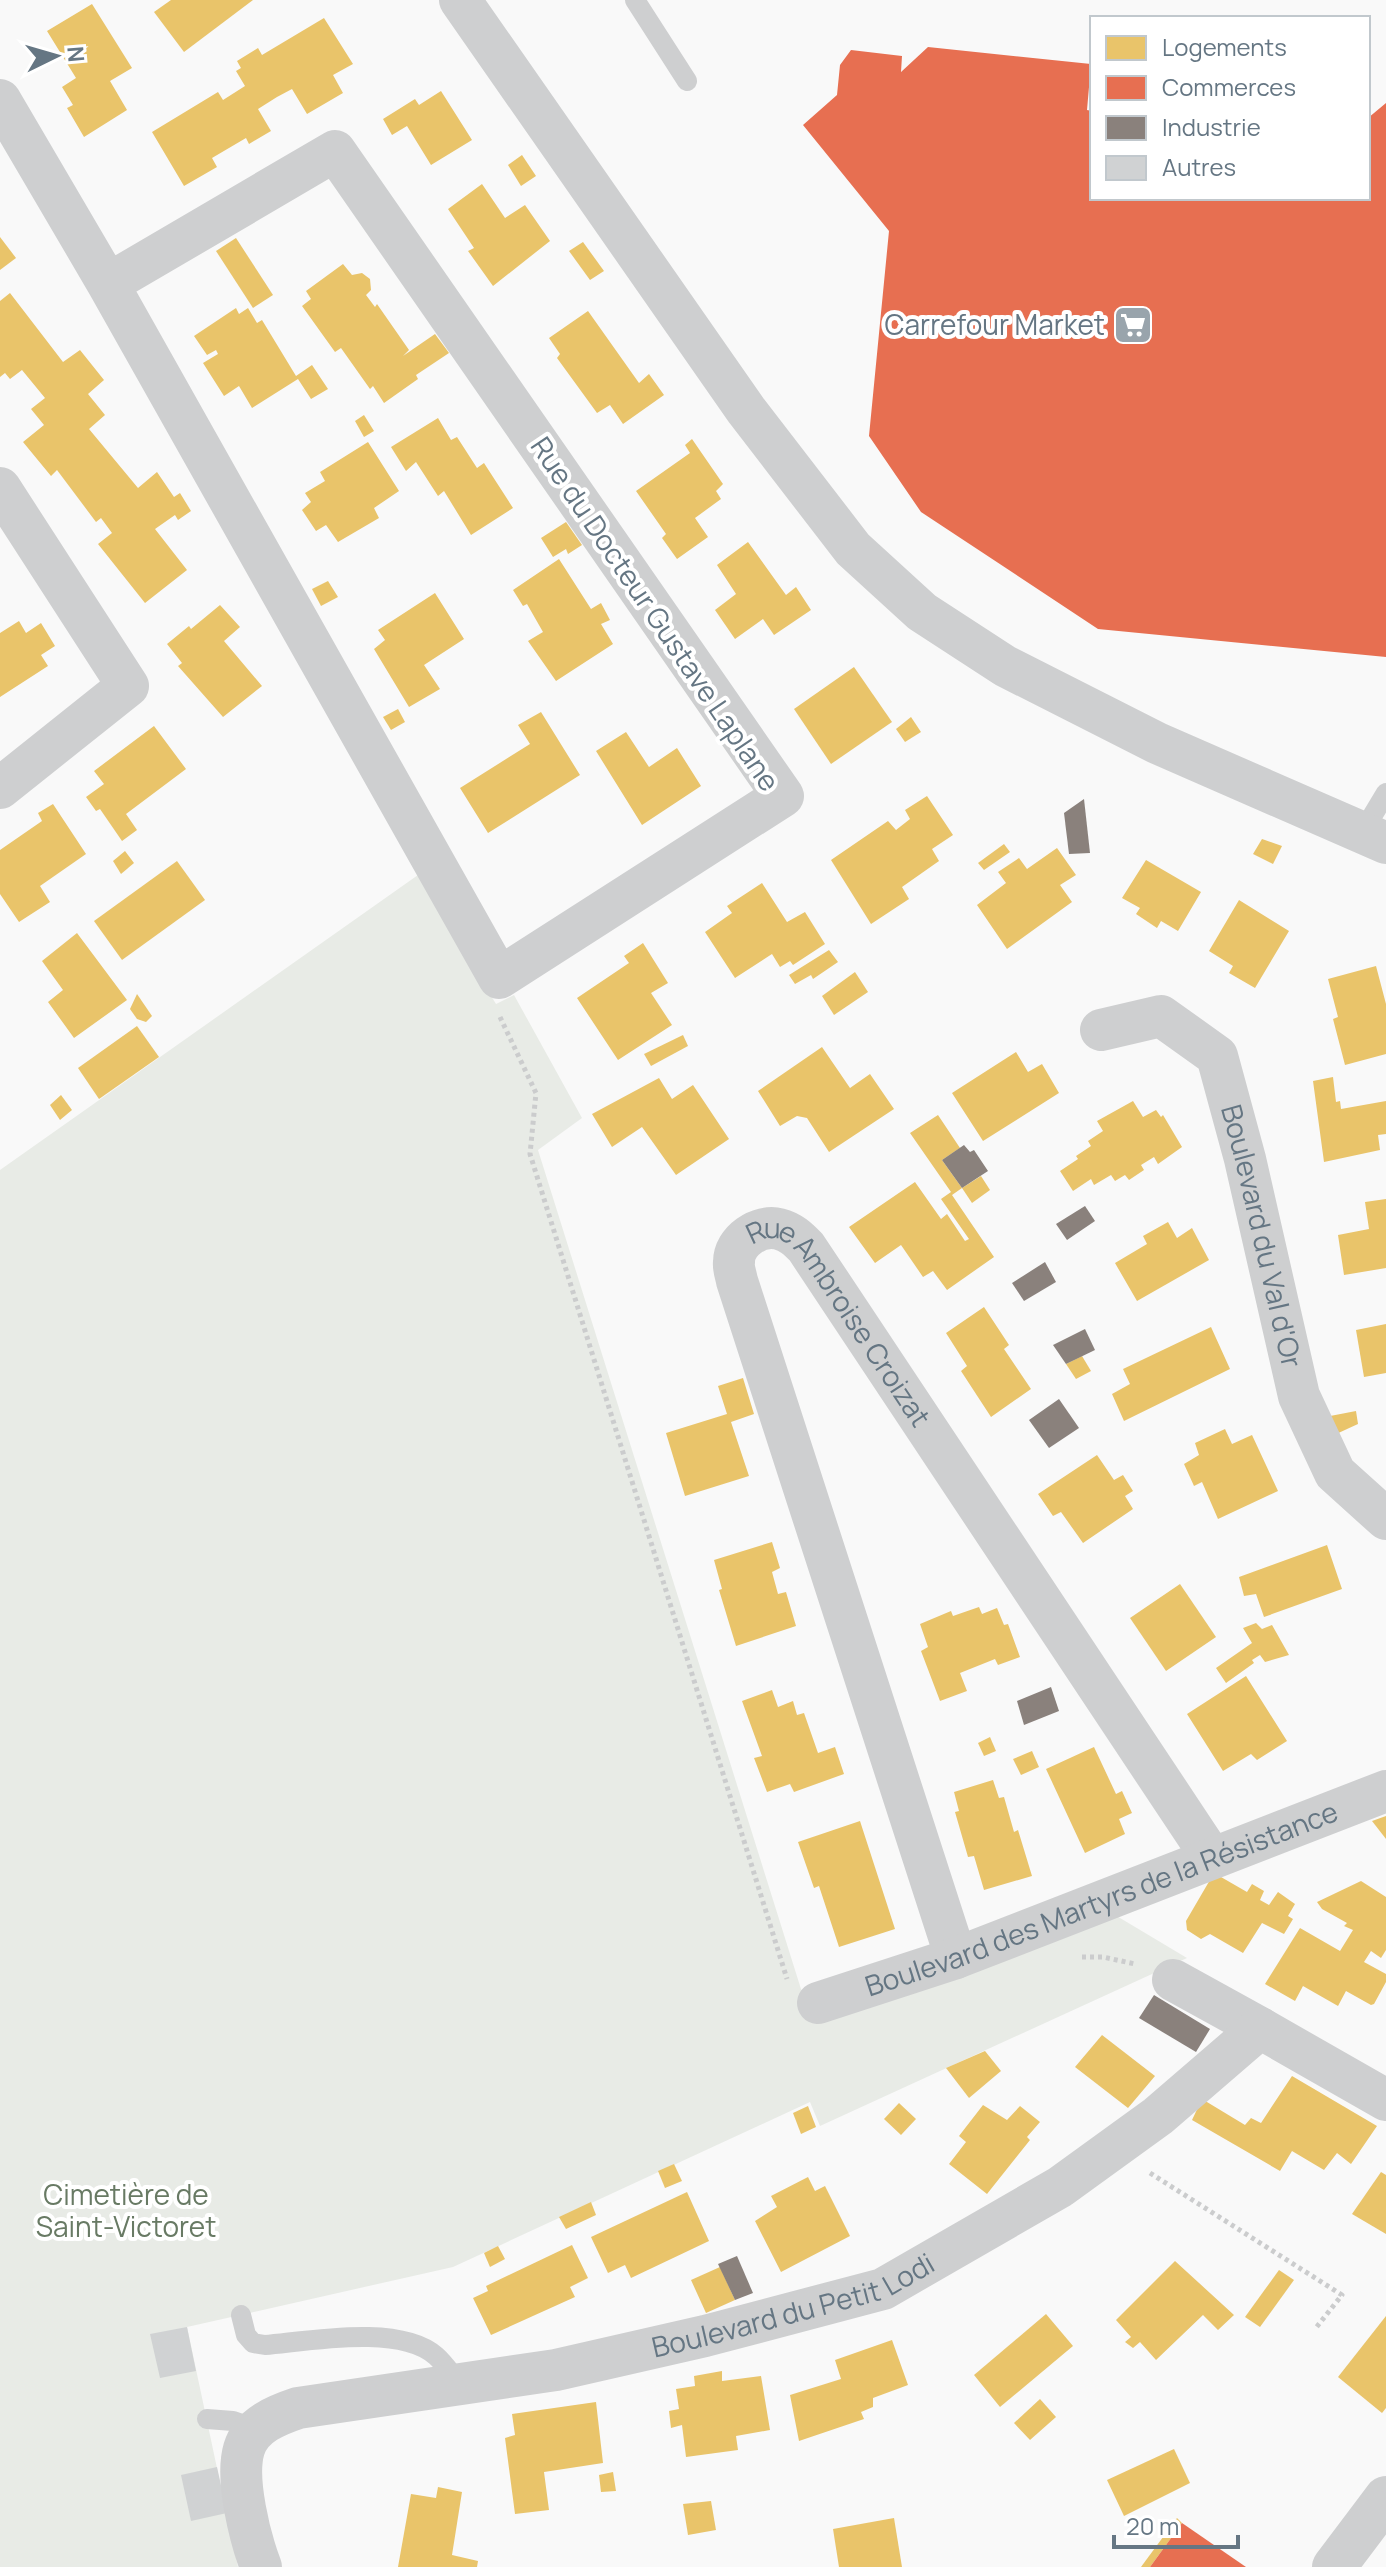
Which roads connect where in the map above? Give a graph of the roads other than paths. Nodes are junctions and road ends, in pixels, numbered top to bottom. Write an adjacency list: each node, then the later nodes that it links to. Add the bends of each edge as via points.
1 (460, 0): 9 (street, via 746,410 853,549 922,612 1005,666 1157,743)
2 (635, 0): 3 (lane)
3 (687, 81)
4 (0, 100): 5 (street)
5 (108, 284): 5 (street, Rue du Docteur Gustave Laplane, via 499,978 783,796 335,151)
6 (0, 488): 7 (street, via 128,686)
7 (0, 788)
8 (1386, 793): 9 (lane)
9 (1374, 838)
10 (1101, 1030): 11 (street, Boulevard du Val d'Or, via 1161,1016 1217,1056 1299,1396 1335,1473)
11 (1386, 1519)
12 (1386, 1791): 13 (street, Boulevard des Martyrs de la Résistance)
13 (1212, 1858): 14 (street, Boulevard des Martyrs de la Résistance); 14 (street, Rue Ambroise Croizat, via 806,1247 777,1228 760,1230 738,1247 733,1262 737,1281)
14 (956, 1958): 16 (street, Boulevard des Martyrs de la Résistance)
15 (1173, 1980): 17 (street)
16 (818, 2003)
17 (1260, 2028): 18 (street); 20 (street, Boulevard du Petit Lodi, via 1158,2116 1060,2187 883,2289 601,2360)
18 (1386, 2100)
19 (241, 2315): 20 (lane, via 246,2335 265,2345 360,2338 407,2341 434,2354)
20 (460, 2384): 22 (street, Boulevard du Petit Lodi, via 298,2408 275,2415)
21 (207, 2419): 22 (lane)
22 (257, 2429): 24 (street, via 244,2448 243,2476)
23 (1386, 2498): 25 (street)
24 (261, 2567)
25 (1334, 2567)

